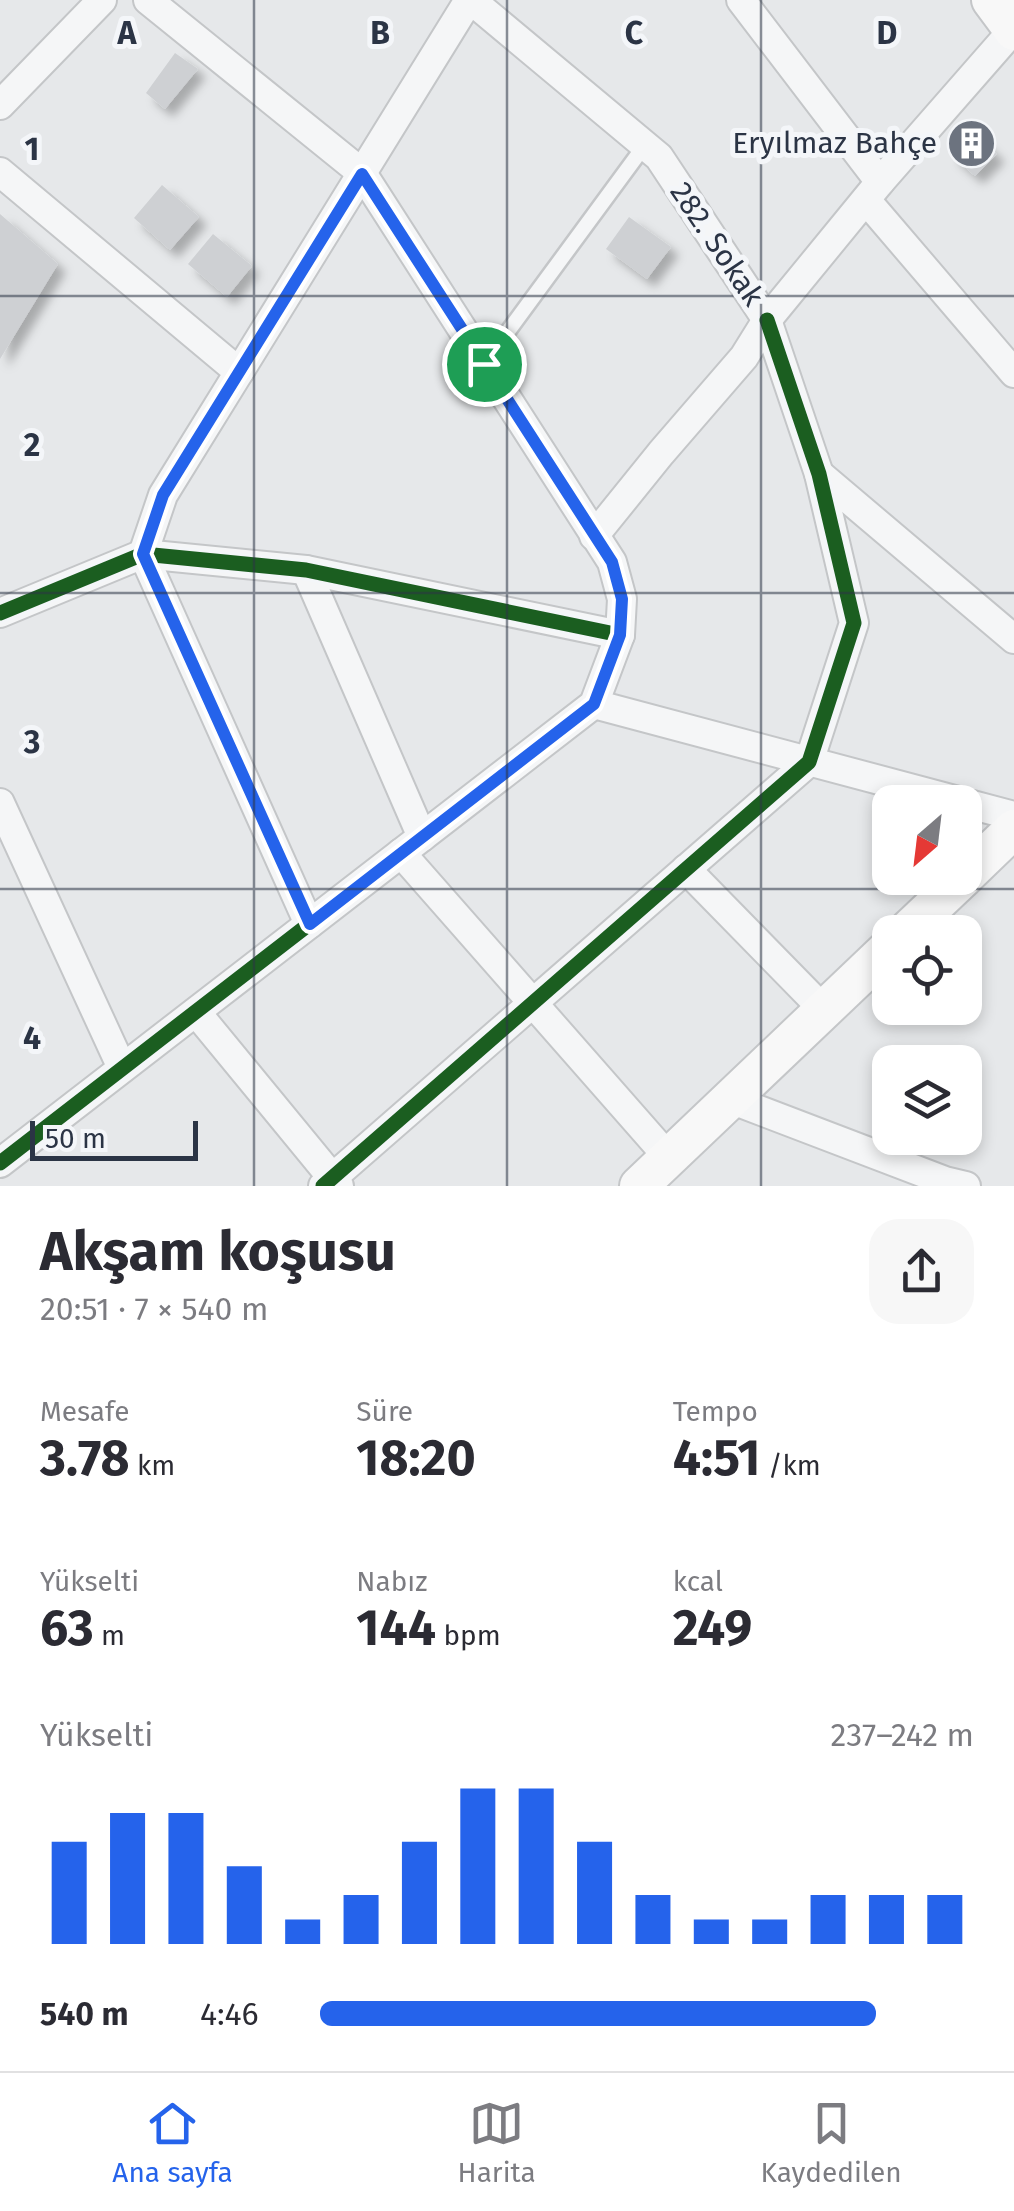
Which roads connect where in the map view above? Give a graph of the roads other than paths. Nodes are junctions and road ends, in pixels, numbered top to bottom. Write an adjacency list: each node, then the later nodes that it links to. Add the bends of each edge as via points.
1 (102, 0): 7 (street)
2 (148, 0): 10 (street)
3 (470, 0): 8 (street, 282. Sokak); 10 (street)
4 (741, 0): 11 (street)
5 (991, 0): 6 (main road)
6 (1014, 30): 11 (street, 282. Sokak)
7 (0, 105)
8 (645, 145): 12 (street, 282. Sokak); 13 (lane)
9 (0, 172): 14 (street)
10 (362, 174): 13 (street); 14 (street)
11 (873, 191): 12 (street, 282. Sokak); 15 (street)
12 (767, 320): 16 (street); 17 (street, via 744,357)
13 (484, 364): 17 (street)
14 (239, 372): 18 (street, via 163,495)
15 (1014, 373)
16 (818, 474): 22 (street); 24 (street, via 854,623)
17 (594, 536): 21 (street, via 616,572)
18 (143, 554): 19 (street); 20 (street); 35 (street)
19 (306, 570): 21 (street); 30 (street)
20 (0, 614)
21 (620, 635): 23 (street)
22 (1014, 639)
23 (594, 704): 24 (street); 30 (street)
24 (809, 762): 25 (street); 32 (street)
25 (895, 785)
26 (0, 803): 40 (street)
27 (982, 808): 28 (street)
28 (1014, 816)
29 (1014, 829): 31 (main road)
30 (412, 845): 35 (street); 37 (street)
31 (982, 860)
32 (686, 869): 37 (street); 38 (street)
33 (945, 895): 34 (main road)
34 (924, 915)
35 (310, 924): 39 (street)
36 (872, 964): 38 (main road)
37 (532, 1004): 42 (street); 44 (street)
38 (824, 1010): 41 (main road)
39 (196, 1012): 40 (street); 44 (street)
40 (122, 1068): 43 (street)
41 (730, 1100): 42 (main road); 46 (street)
42 (669, 1158): 45 (main road)
43 (0, 1163)
44 (331, 1183)
45 (639, 1186)
46 (966, 1186)

